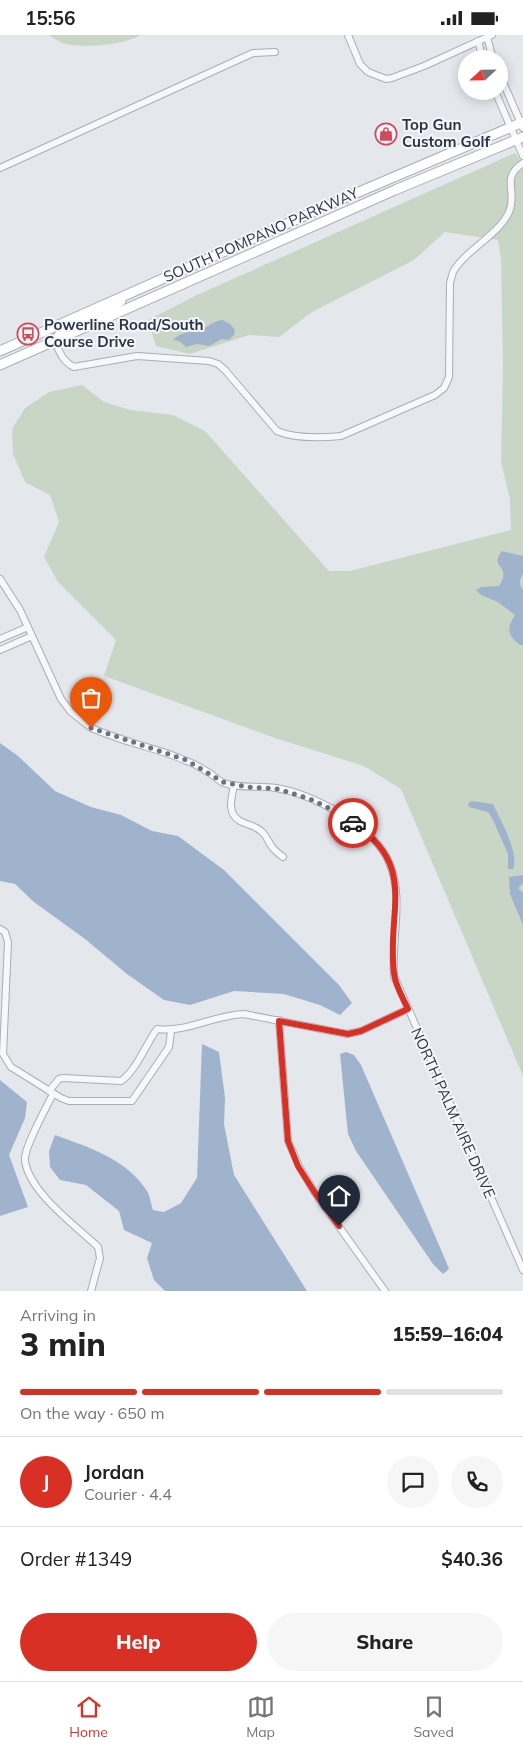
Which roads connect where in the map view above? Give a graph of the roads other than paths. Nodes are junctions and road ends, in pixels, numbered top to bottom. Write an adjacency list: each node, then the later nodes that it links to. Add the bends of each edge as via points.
1 (348, 35): 3 (street, via 360,64 368,72 386,79)
2 (489, 36): 3 (street); 5 (street)
3 (478, 41): 4 (street)
4 (480, 50)
5 (492, 50)
6 (275, 52): 14 (street, via 253,53)
7 (508, 93): 9 (street)
8 (499, 100): 10 (street)
9 (522, 125): 10 (main road, SOUTH POMPANO PARKWAY)
10 (510, 128): 11 (street); 15 (main road, SOUTH POMPANO PARKWAY)
11 (519, 139): 12 (street); 16 (main road, SOUTH POMPANO PARKWAY)
12 (523, 155)
13 (523, 163): 18 (street, via 512,171 510,178 512,199 509,212 453,272 450,283 449,377 444,388 435,395 341,436 288,435 277,431 218,364 137,356 74,367 62,357)
14 (0, 167)
15 (347, 197): 16 (street); 17 (main road, SOUTH POMPANO PARKWAY)
16 (352, 210): 18 (main road, SOUTH POMPANO PARKWAY)
17 (125, 295): 18 (main road, via 115,306 65,328); 19 (main road, SOUTH POMPANO PARKWAY)
18 (55, 342): 20 (main road, SOUTH POMPANO PARKWAY)
19 (0, 351)
20 (0, 365)
21 (0, 579): 22 (street, NORTH PALM AIRE DRIVE)
22 (28, 627): 23 (street, NORTH PALM AIRE DRIVE); 24 (street)
23 (32, 636): 25 (street); 26 (street, NORTH PALM AIRE DRIVE, via 61,699 82,722 91,728 186,760)
24 (0, 639)
25 (0, 650)
26 (234, 785): 27 (street, via 230,803 233,814 238,820 261,831); 29 (street, NORTH PALM AIRE DRIVE, via 278,789 310,799 333,810 378,843 394,877 397,900 394,976)
27 (283, 857)
28 (0, 929): 32 (street, via 5,932 8,942 3,1054 12,1067)
29 (408, 1009): 30 (street, via 348,1034); 33 (street, NORTH PALM AIRE DRIVE)
30 (279, 1021): 31 (street, via 233,1014); 35 (street, via 288,1141 298,1166 315,1193)
31 (170, 1031): 32 (street, via 157,1029 122,1081 63,1078); 32 (street, via 169,1047 132,1101 69,1101)
32 (51, 1093): 34 (street, via 25,1160 43,1197 98,1247 100,1258)
33 (523, 1270)
34 (90, 1291)
35 (385, 1291)

